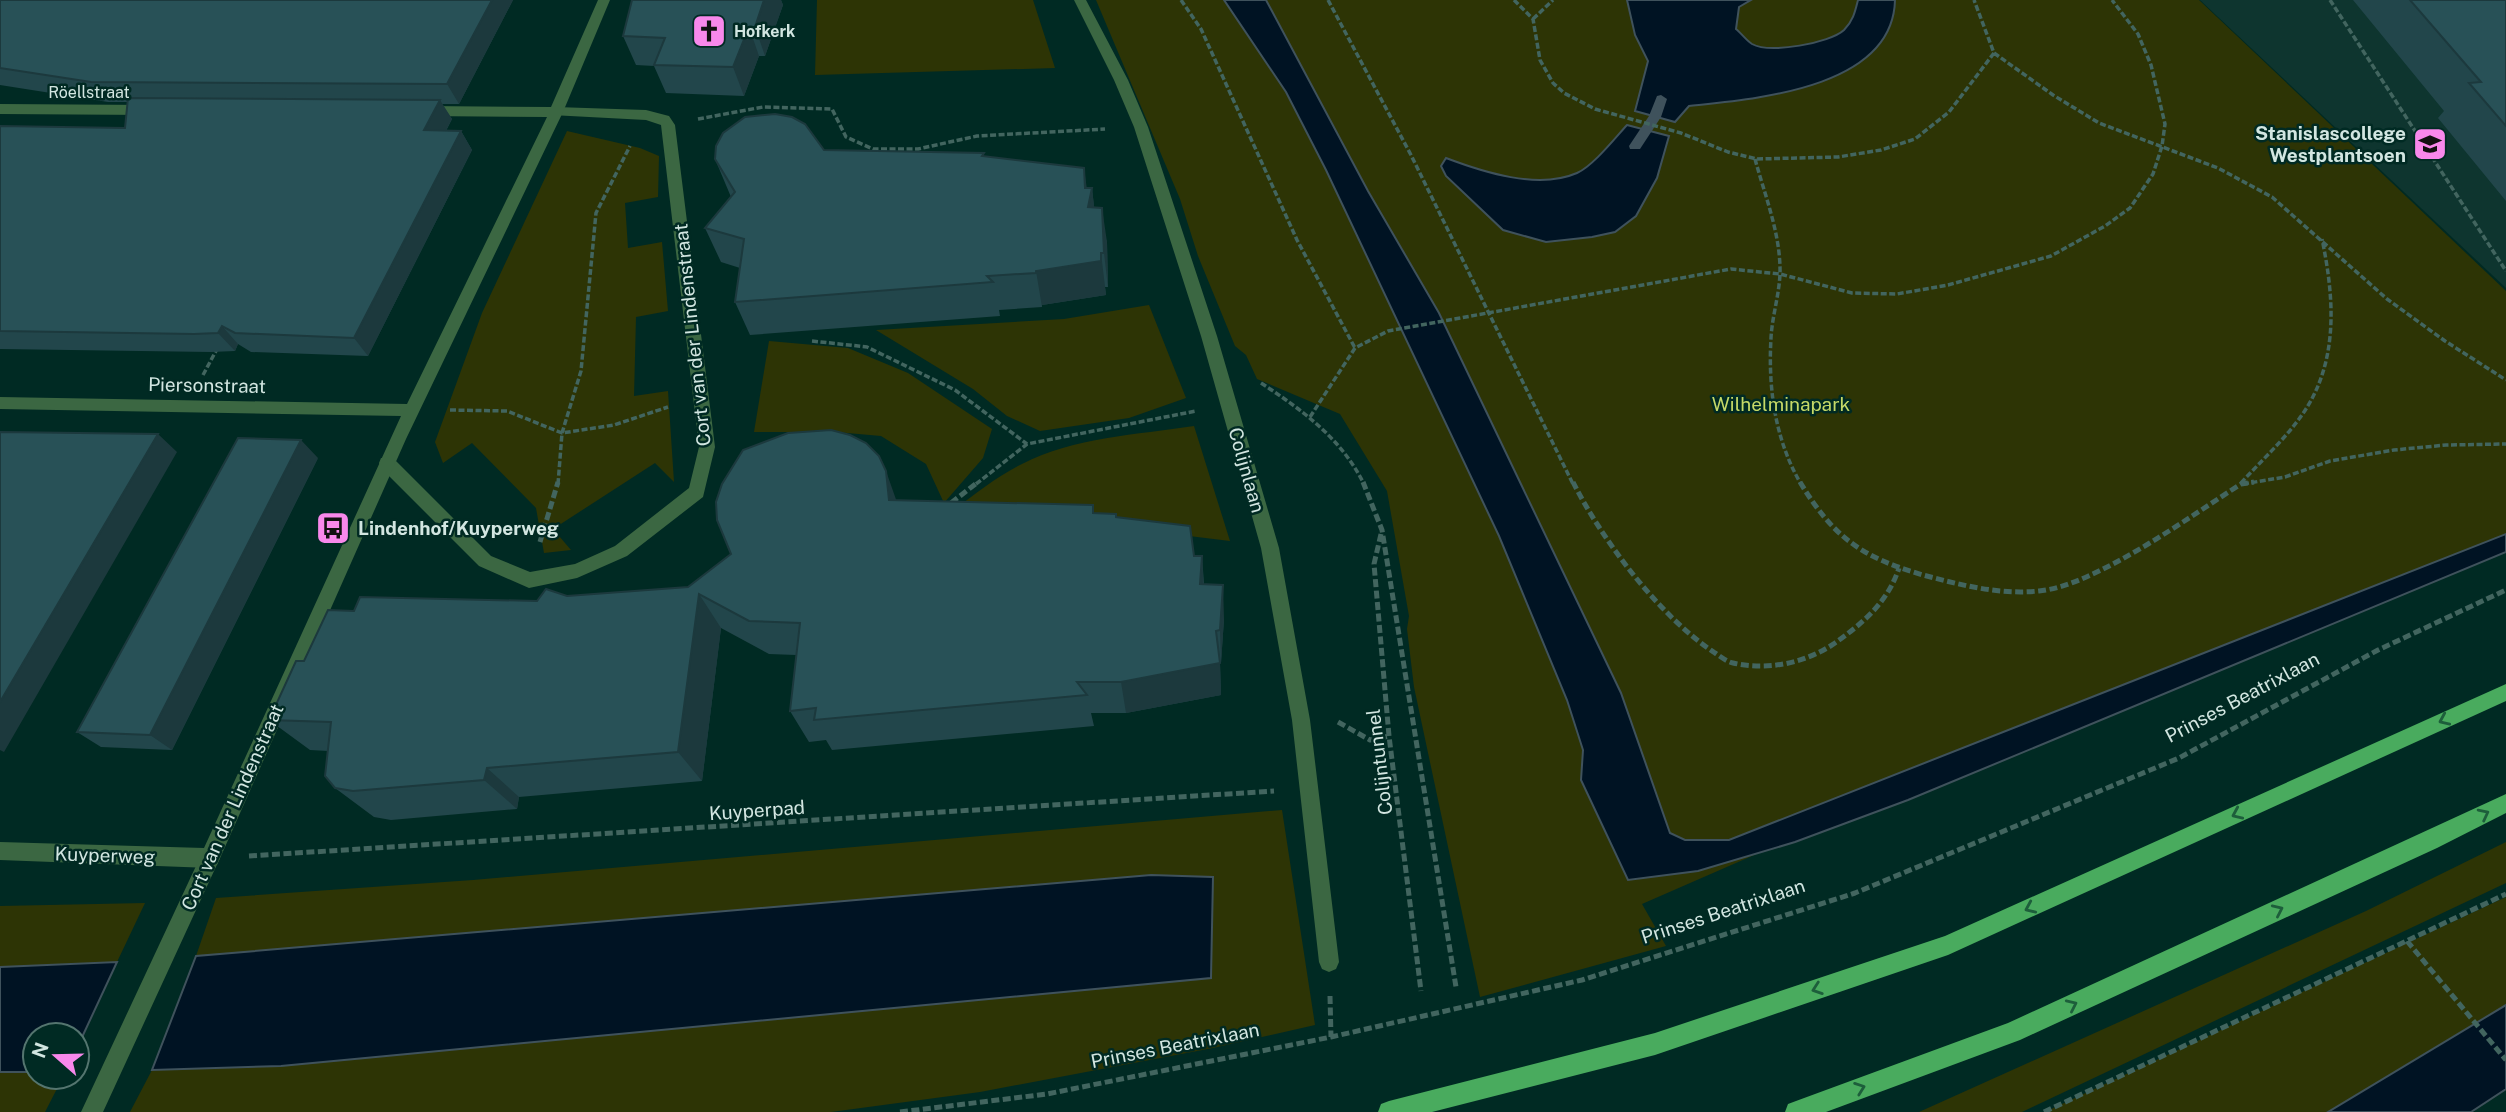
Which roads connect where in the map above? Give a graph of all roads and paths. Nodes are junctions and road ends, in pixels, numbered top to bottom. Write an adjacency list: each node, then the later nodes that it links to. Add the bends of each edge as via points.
1 (604, 0): 15 (street, Cort van der Lindenstraat)
2 (1080, 0): 18 (street, Colijnlaan)
3 (1181, 0): 26 (path, via 1201,29 1297,240)
4 (1328, 0): 24 (path)
5 (1553, 0): 10 (path)
6 (1974, 0): 11 (path)
7 (2112, 0): 19 (path, via 2138,34 2151,65 2165,124)
8 (2330, 0): 22 (path)
9 (1515, 1): 10 (path)
10 (1533, 19): 20 (path, via 1537,57 1554,85 1581,102 1616,115)
11 (1994, 54): 19 (path, via 2083,114); 20 (path, via 1950,110 1917,138 1862,153)
12 (0, 109): 13 (street, Röellstraat)
13 (163, 110)
14 (408, 111): 15 (street)
15 (556, 112): 16 (street); 31 (street, Cort van der Lindenstraat)
16 (646, 115): 17 (street, via 664,119); 32 (path, via 596,213 582,371)
17 (668, 125): 18 (path, via 763,107 832,109 846,136 873,149 918,149 977,136); 28 (street, Cort van der Lindenstraat)
18 (1141, 127): 30 (street, Colijnlaan)
19 (2162, 146): 21 (path, via 2241,179 2290,210); 23 (path, via 2153,174 2130,208 2051,256 1948,285 1897,293 1852,293)
20 (1755, 159): 23 (path, via 1777,237)
21 (2322, 239): 27 (path, via 2384,296); 36 (path, via 2334,316 2329,356 2300,418)
22 (2506, 271)
23 (1780, 274): 24 (path, via 1731,269); 39 (path, via 1771,338 1772,397 1777,426 1796,476 1817,511 1851,546)
24 (1488, 313): 26 (path, via 1388,331); 39 (path, via 1587,511 1651,596 1692,638 1731,663 1775,667 1819,654 1864,623 1893,587)
25 (812, 341): 33 (path, via 867,347 955,390)
26 (1355, 348): 38 (path, Colijntunnel, via 1310,417 1342,446 1370,493)
27 (2506, 380)
28 (702, 396): 32 (path, via 614,425); 40 (street, Cort van der Lindenstraat, via 707,447 696,492 621,551 577,571)
29 (0, 403): 31 (street, Piersonstraat)
30 (1228, 405): 33 (path); 43 (street, Colijnlaan, via 1269,548)
31 (414, 410): 32 (path, via 506,411); 35 (street, Cort van der Lindenstraat)
32 (562, 433): 40 (path, via 558,484)
33 (1027, 444): 37 (path)
34 (2506, 444): 36 (path, via 2394,450)
35 (387, 463): 40 (street, via 485,561); 48 (street, Cort van der Lindenstraat)
36 (2241, 484): 39 (path, via 2135,551 2079,579 2040,591 1974,589)
37 (940, 511)
38 (1382, 530): 44 (path, Colijntunnel, via 1374,564); 52 (path, Colijntunnel)
39 (1899, 568)
40 (529, 580)
41 (2506, 590): 56 (path, Prinses Beatrixlaan, via 2378,650 2179,758 1855,893 1556,986 1047,1094)
42 (2506, 692): 57 (main road, one-way to 57, via 1948,945 1656,1044)
43 (1301, 720): 44 (path, via 1328,717 1370,740); 45 (street, Colijnlaan)
44 (1389, 736): 53 (path, Colijntunnel)
45 (1307, 789): 48 (path, Kuyperpad); 51 (street, Colijnlaan)
46 (2506, 803): 58 (main road, one-way to 46, via 2012,1032)
47 (0, 851): 48 (street, Kuyperweg)
48 (210, 858): 55 (street, Cort van der Lindenstraat)
49 (2506, 894): 50 (path)
50 (2407, 941): 54 (path); 59 (path)
51 (1329, 962)
52 (1456, 987)
53 (1421, 991)
54 (2506, 1060)
55 (92, 1112)
56 (900, 1112)
57 (1389, 1112)
58 (1796, 1112)
59 (2045, 1112)

